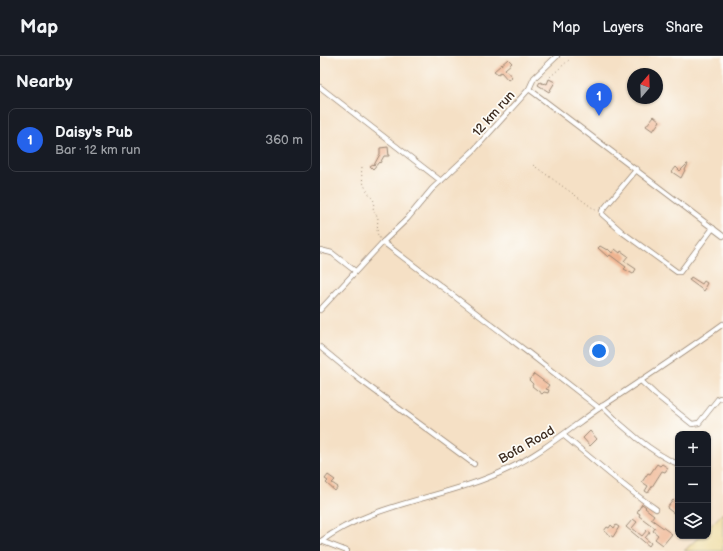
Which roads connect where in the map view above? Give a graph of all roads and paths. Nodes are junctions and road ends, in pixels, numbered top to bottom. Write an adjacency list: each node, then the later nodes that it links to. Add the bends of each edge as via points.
1 (556, 57): 3 (path); 6 (street, via 534,78)
2 (570, 59): 3 (path)
3 (563, 66): 4 (path)
4 (550, 77)
5 (320, 87): 10 (street)
6 (529, 88): 9 (street, 12 km run); 10 (street, 12 km run, via 473,151)
7 (533, 165): 11 (path)
8 (362, 167): 14 (path, via 361,176 368,194 374,201 373,211 378,217 377,234)
9 (636, 169): 11 (street, via 607,204); 12 (street, 12 km run)
10 (441, 181): 14 (street, 12 km run)
11 (602, 214): 12 (street, via 628,237 678,272)
12 (713, 228): 13 (street, 12 km run)
13 (723, 236)
14 (383, 242): 16 (street, 12 km run); 22 (street)
15 (320, 250): 16 (street, via 332,253)
16 (355, 271): 17 (street, 12 km run)
17 (320, 310)
18 (723, 324): 20 (street, Bofa Road)
19 (320, 347): 25 (street, via 381,396)
20 (640, 380): 21 (street, via 692,424 698,423 718,399); 22 (street, Bofa Road)
21 (723, 399)
22 (600, 407): 23 (street, Bofa Road); 24 (street, via 655,451)
23 (563, 435): 26 (street, via 621,485); 27 (street, Bofa Road, via 507,469 477,481 372,513 338,529)
24 (675, 463)
25 (474, 464)
26 (656, 510)
27 (321, 542): 28 (street)
28 (347, 551)

